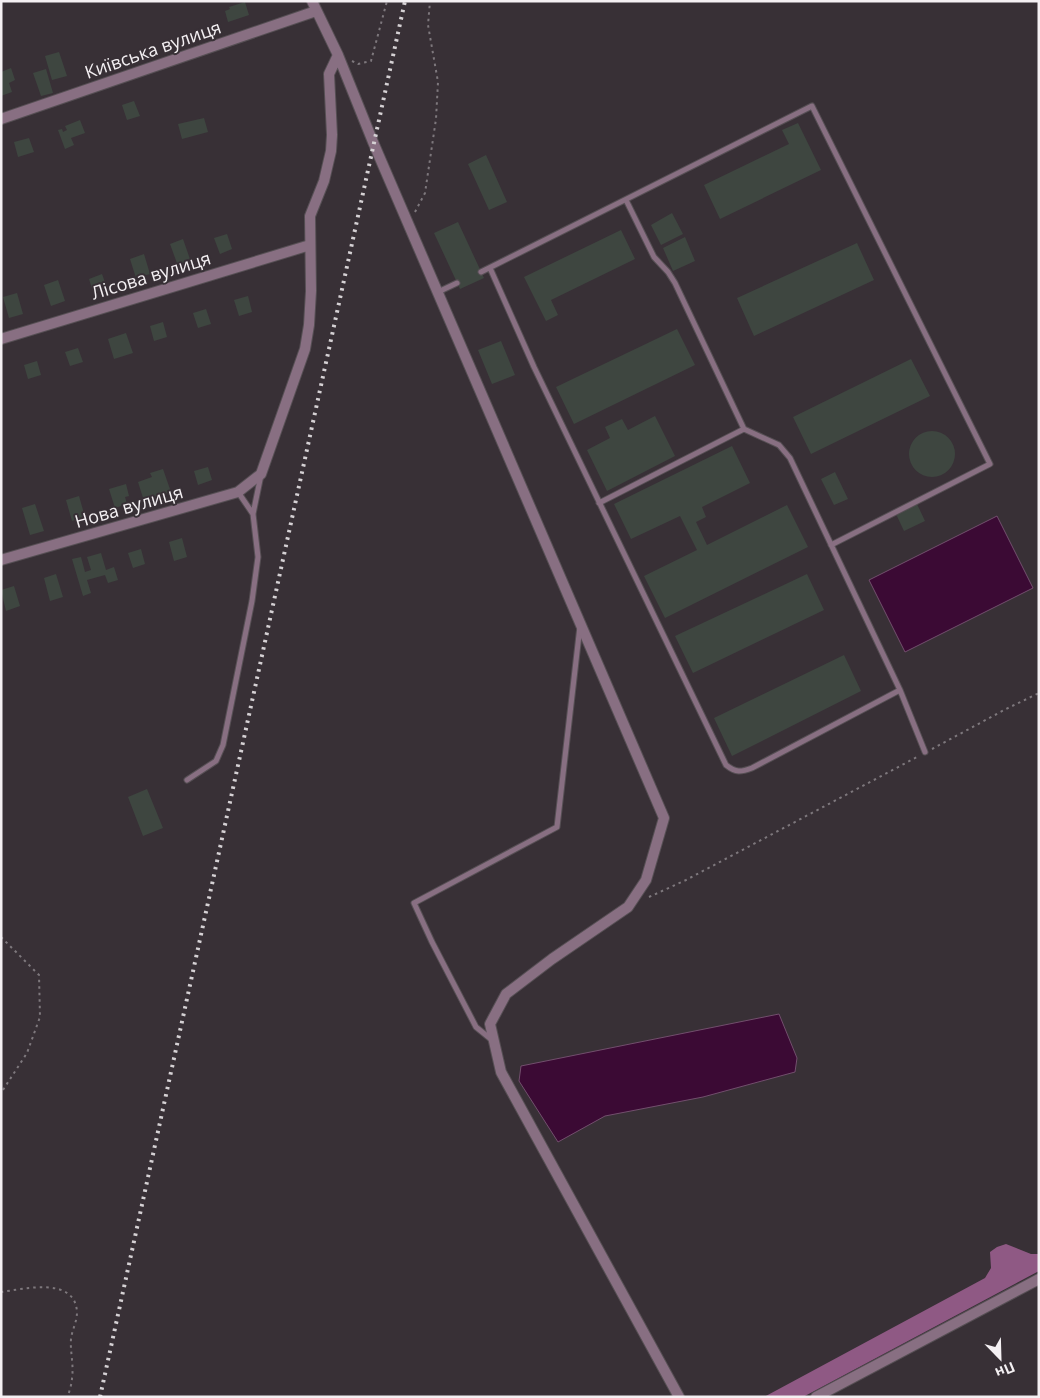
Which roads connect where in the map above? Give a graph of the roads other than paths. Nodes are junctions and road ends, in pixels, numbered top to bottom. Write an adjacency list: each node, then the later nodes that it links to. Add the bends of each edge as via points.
1 (314, 6): 2 (street); 3 (street, Київська вулиця)
2 (338, 55): 5 (street, via 329,74 331,151 324,181 310,216); 9 (street)
3 (1, 119)
4 (626, 200): 6 (lane); 11 (lane, via 654,257 675,283); 16 (lane, via 812,106 990,464)
5 (310, 245): 10 (street, Лісова вулиця); 12 (street, via 311,291 305,349)
6 (490, 268): 7 (lane); 14 (lane)
7 (481, 272)
8 (457, 283): 9 (lane)
9 (438, 292): 18 (street)
10 (1, 338)
11 (744, 429): 14 (lane); 16 (lane, via 779,445 790,458)
12 (261, 474): 13 (street, Нова вулиця); 15 (lane)
13 (238, 492): 15 (lane); 17 (street, Нова вулиця)
14 (599, 503): 19 (lane, via 726,765 733,771 752,768)
15 (253, 514): 21 (lane, via 258,557 223,745 216,761)
16 (831, 545): 19 (lane)
17 (1, 560)
18 (580, 623): 22 (street, via 664,818 646,880 628,907 506,994 490,1024); 22 (lane, via 557,827 414,903 476,1027)
19 (900, 690): 20 (lane)
20 (925, 752)
21 (187, 780)
22 (494, 1042): 24 (street, via 501,1072)
23 (1039, 1278): 25 (street)
24 (679, 1397)
25 (816, 1397)

